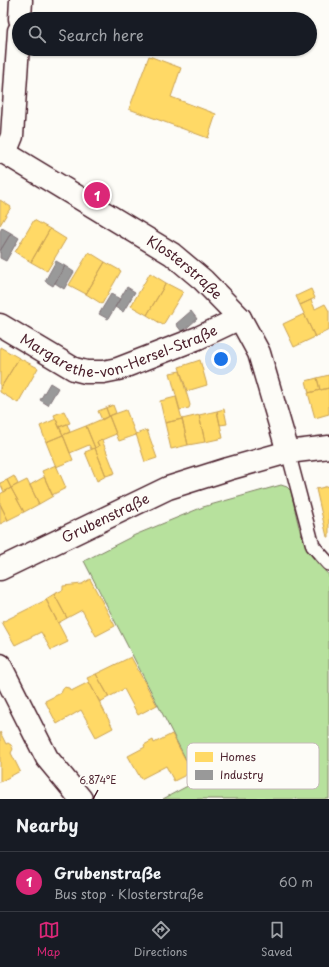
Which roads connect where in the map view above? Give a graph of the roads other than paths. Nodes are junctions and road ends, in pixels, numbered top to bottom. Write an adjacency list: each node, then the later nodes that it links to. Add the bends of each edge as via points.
1 (21, 0): 2 (street)
2 (20, 12)
3 (17, 56): 4 (street, via 12,136)
4 (2, 151): 5 (street, Klosterstraße, via 172,254 203,280)
5 (240, 318): 6 (street, Margarethe-von-Hersel-Straße, via 198,338 118,369 103,372 74,369); 8 (street, Klosterstraße, via 259,353)
6 (0, 324)
7 (329, 447): 8 (street, Grubenstraße)
8 (288, 452): 9 (lane, via 313,546); 10 (street, Grubenstraße, via 168,488)
9 (329, 564)
10 (0, 569)
11 (0, 665): 12 (street, via 47,758)
12 (81, 799)

